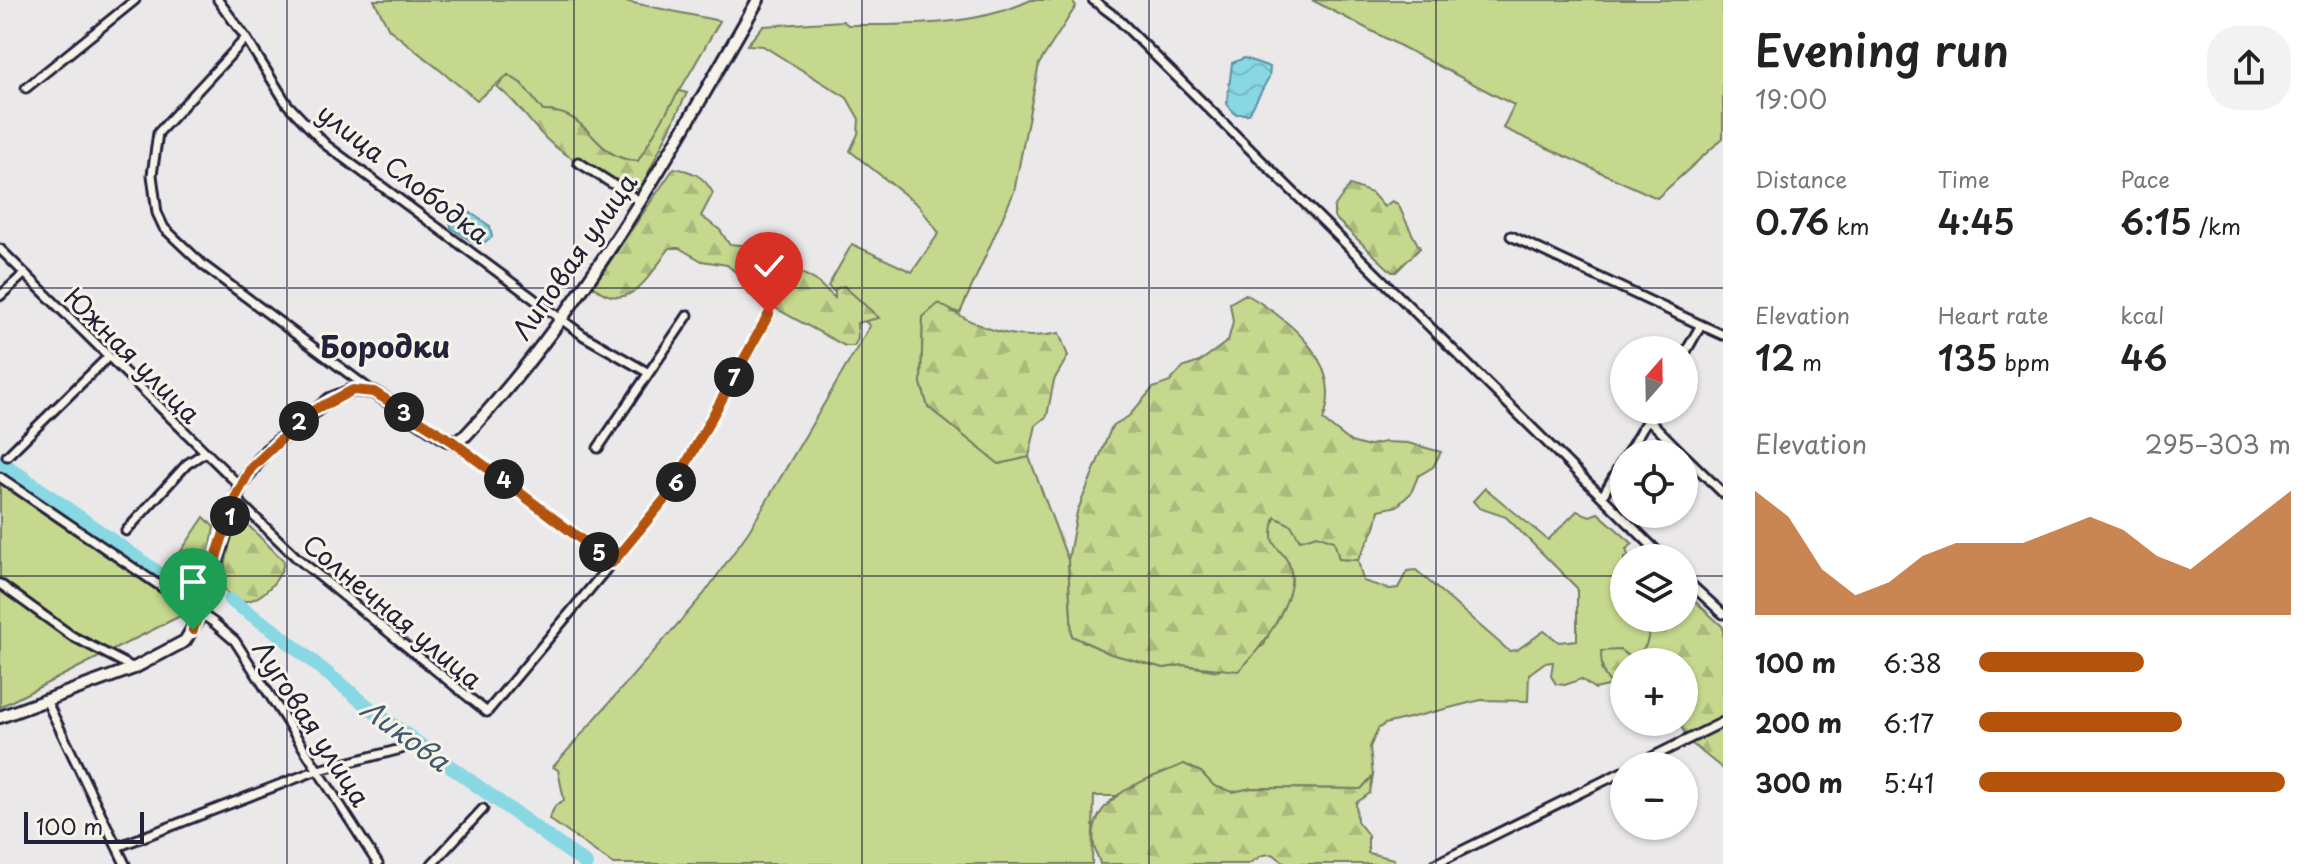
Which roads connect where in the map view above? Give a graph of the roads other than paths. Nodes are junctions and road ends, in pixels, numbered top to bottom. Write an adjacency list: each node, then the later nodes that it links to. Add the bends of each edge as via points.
1 (135, 0): 6 (street)
2 (218, 0): 5 (street, улица Слободка)
3 (758, 0): 8 (street, Липовая улица)
4 (1093, 0): 33 (street)
5 (246, 38): 15 (street, улица Слободка, via 287,104 326,145); 21 (street, via 158,133 152,175 157,213 164,228 203,265)
6 (26, 88)
7 (578, 162): 8 (street)
8 (641, 202): 15 (street, Липовая улица)
9 (1511, 236): 16 (street)
10 (0, 249): 11 (street, Южная улица)
11 (24, 274): 12 (street); 19 (street, Южная улица)
12 (0, 296)
13 (769, 314): 36 (street, Солнечная улица, via 670,493)
14 (688, 315): 20 (street)
15 (561, 317): 20 (street, улица Слободка); 24 (street, Липовая улица, via 472,429)
16 (1701, 325): 17 (street); 18 (street)
17 (1723, 335)
18 (1695, 336)
19 (108, 357): 26 (street, Южная улица); 27 (street)
20 (647, 372): 25 (street)
21 (374, 392): 24 (street); 31 (street, via 353,390 309,413 266,451)
22 (1653, 424): 23 (street)
23 (1670, 440)
24 (452, 441): 36 (street)
25 (598, 448)
26 (204, 453): 31 (street, Южная улица); 34 (street, via 187,464)
27 (7, 456)
28 (1698, 468): 32 (street)
29 (0, 477): 39 (street, Луговая улица)
30 (1610, 483): 33 (street)
31 (238, 491): 36 (street, Солнечная улица, via 297,558 484,711); 39 (street)
32 (1723, 493)
33 (1602, 497): 35 (street)
34 (126, 531)
35 (1650, 544)
36 (612, 563)
37 (0, 584): 41 (street, via 72,636)
38 (1698, 591): 40 (street)
39 (201, 614): 41 (street, via 185,641); 47 (street, Луговая улица, via 235,641)
40 (1723, 614)
41 (134, 668): 42 (street)
42 (46, 700): 43 (street); 50 (street)
43 (0, 717)
44 (1723, 722): 46 (street)
45 (401, 749): 47 (street)
46 (1662, 752)
47 (321, 771): 50 (street); 52 (street, Луговая улица)
48 (1610, 778): 54 (street)
49 (483, 809): 53 (street)
50 (117, 847): 51 (street)
51 (125, 864)
52 (378, 864)
53 (432, 864)
54 (1435, 864)

